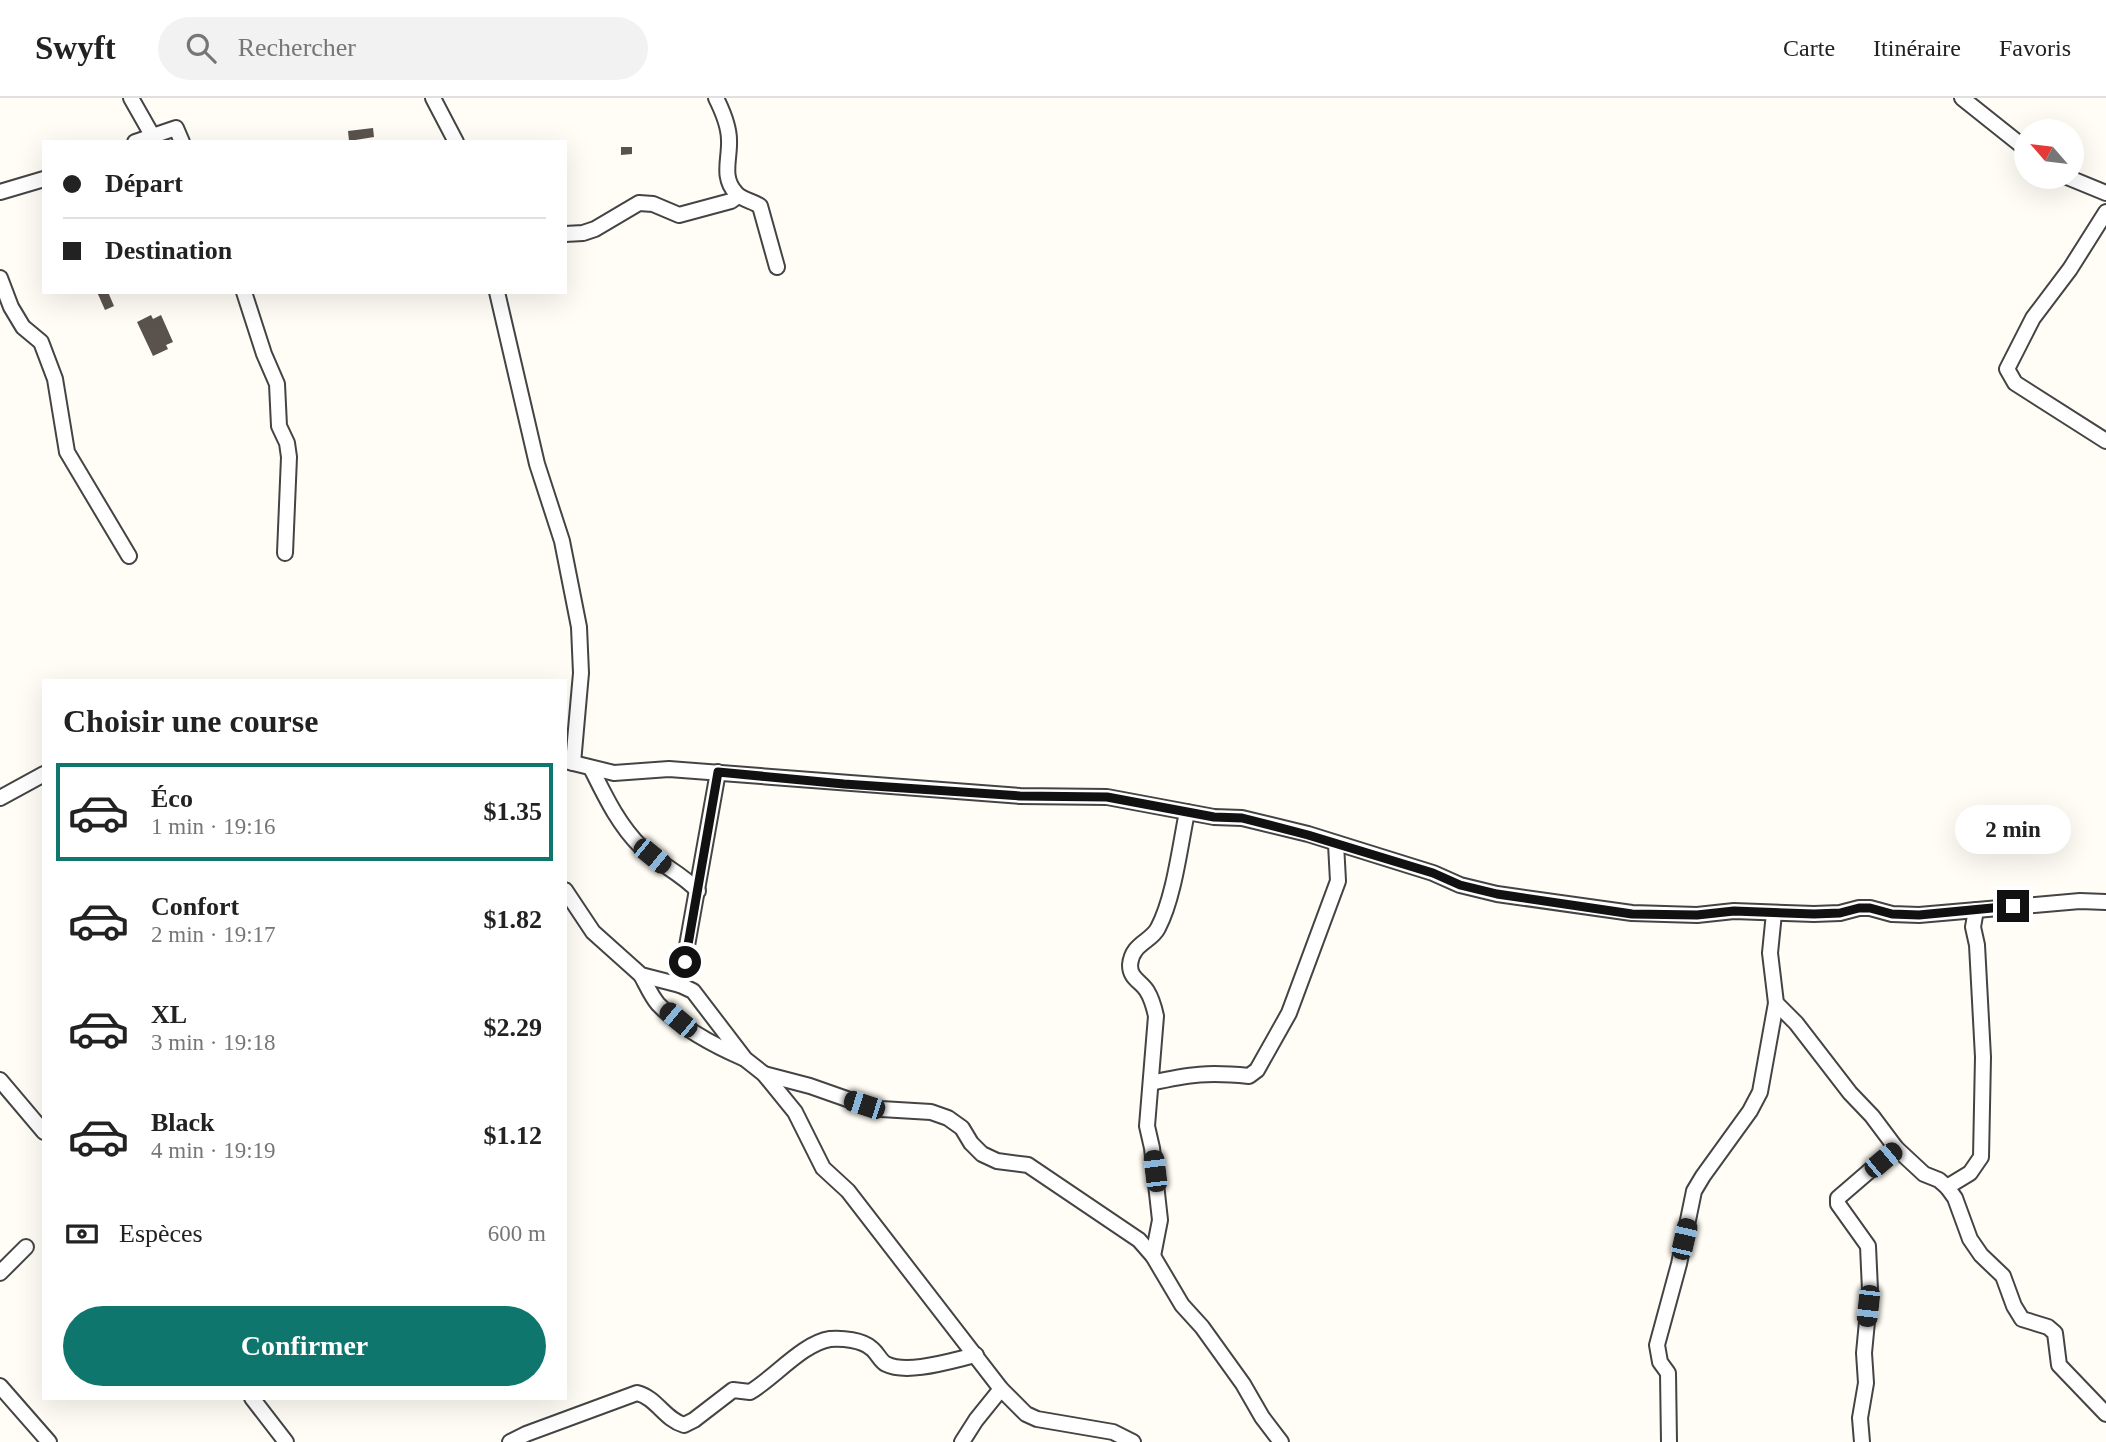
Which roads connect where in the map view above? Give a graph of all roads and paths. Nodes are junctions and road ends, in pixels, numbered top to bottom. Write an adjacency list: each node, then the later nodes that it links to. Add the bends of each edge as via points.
1 (131, 98): 5 (street)
2 (433, 98): 9 (street)
3 (1962, 98): 6 (street)
4 (721, 101): 14 (street, via 729,141 729,184)
5 (152, 135): 7 (street); 8 (street, via 176,128)
6 (2014, 139)
7 (140, 140)
8 (181, 140)
9 (455, 140)
10 (42, 179): 12 (street)
11 (2084, 184): 13 (street)
12 (0, 192)
13 (2106, 193)
14 (738, 196): 16 (street, via 679,215 639,203 595,229); 17 (street, via 760,206)
15 (2106, 212): 21 (street, via 2033,318 2007,369 2015,383)
16 (567, 234)
17 (777, 267)
18 (0, 278): 23 (street, via 23,327 41,342 55,380 67,452)
19 (245, 294): 22 (street, via 277,384 279,426 287,443)
20 (497, 294): 24 (street, via 537,464 562,541 579,627 581,673)
21 (2106, 441)
22 (285, 553)
23 (129, 556)
24 (569, 762): 25 (street)
25 (591, 768): 26 (street, via 614,773); 31 (street, via 613,813 640,846 686,877)
26 (718, 772): 29 (street, via 1020,796 1107,797); 31 (street)
27 (42, 775): 28 (street)
28 (0, 798)
29 (1187, 812): 30 (street, via 1242,818); 42 (street, via 1158,929 1137,948 1130,968 1152,999 1156,1016)
30 (1336, 844): 35 (street, via 1497,894 1632,914); 42 (street, via 1338,881 1289,1013 1257,1070 1249,1076 1194,1073)
31 (698, 891): 37 (street)
32 (567, 893): 36 (street, via 593,932)
33 (2106, 902): 34 (street)
34 (1976, 910): 35 (street, via 1919,915 1870,908); 45 (street, via 1982,1157 1970,1173)
35 (1774, 913): 38 (street, via 1770,953)
36 (641, 975): 37 (street); 39 (street, via 657,1003 678,1020 719,1048)
37 (680, 985): 39 (street, via 693,991)
38 (1776, 1003): 44 (street); 61 (street, via 1760,1092 1695,1191 1657,1345 1668,1373)
39 (745, 1059): 40 (street)
40 (764, 1074): 47 (street, via 864,1105 948,1118 982,1154 1028,1165 1139,1240); 49 (street, via 795,1112 823,1168 863,1209)
41 (0, 1080): 43 (street)
42 (1151, 1083): 47 (street, via 1147,1126 1160,1220)
43 (42, 1130)
44 (1896, 1148): 45 (street, via 1924,1174); 62 (street, via 1838,1198 1868,1246 1870,1290)
45 (1947, 1187): 53 (street, via 1970,1239 2003,1276 2017,1313 2055,1333 2059,1365)
46 (26, 1247): 48 (street)
47 (1153, 1256): 60 (street, via 1182,1305)
48 (0, 1273)
49 (976, 1355): 51 (street); 57 (street, via 901,1367 885,1364 870,1347 857,1341 831,1339 816,1344 750,1392 733,1390 684,1425 637,1392)
50 (0, 1386): 55 (street)
51 (1001, 1389): 54 (street, via 1037,1419); 58 (street)
52 (254, 1400): 56 (street)
53 (2106, 1414)
54 (1114, 1437): 59 (street)
55 (49, 1442)
56 (286, 1442)
57 (510, 1442)
58 (962, 1442)
59 (1133, 1442)
60 (1281, 1442)
61 (1669, 1442)
62 (1861, 1442)

